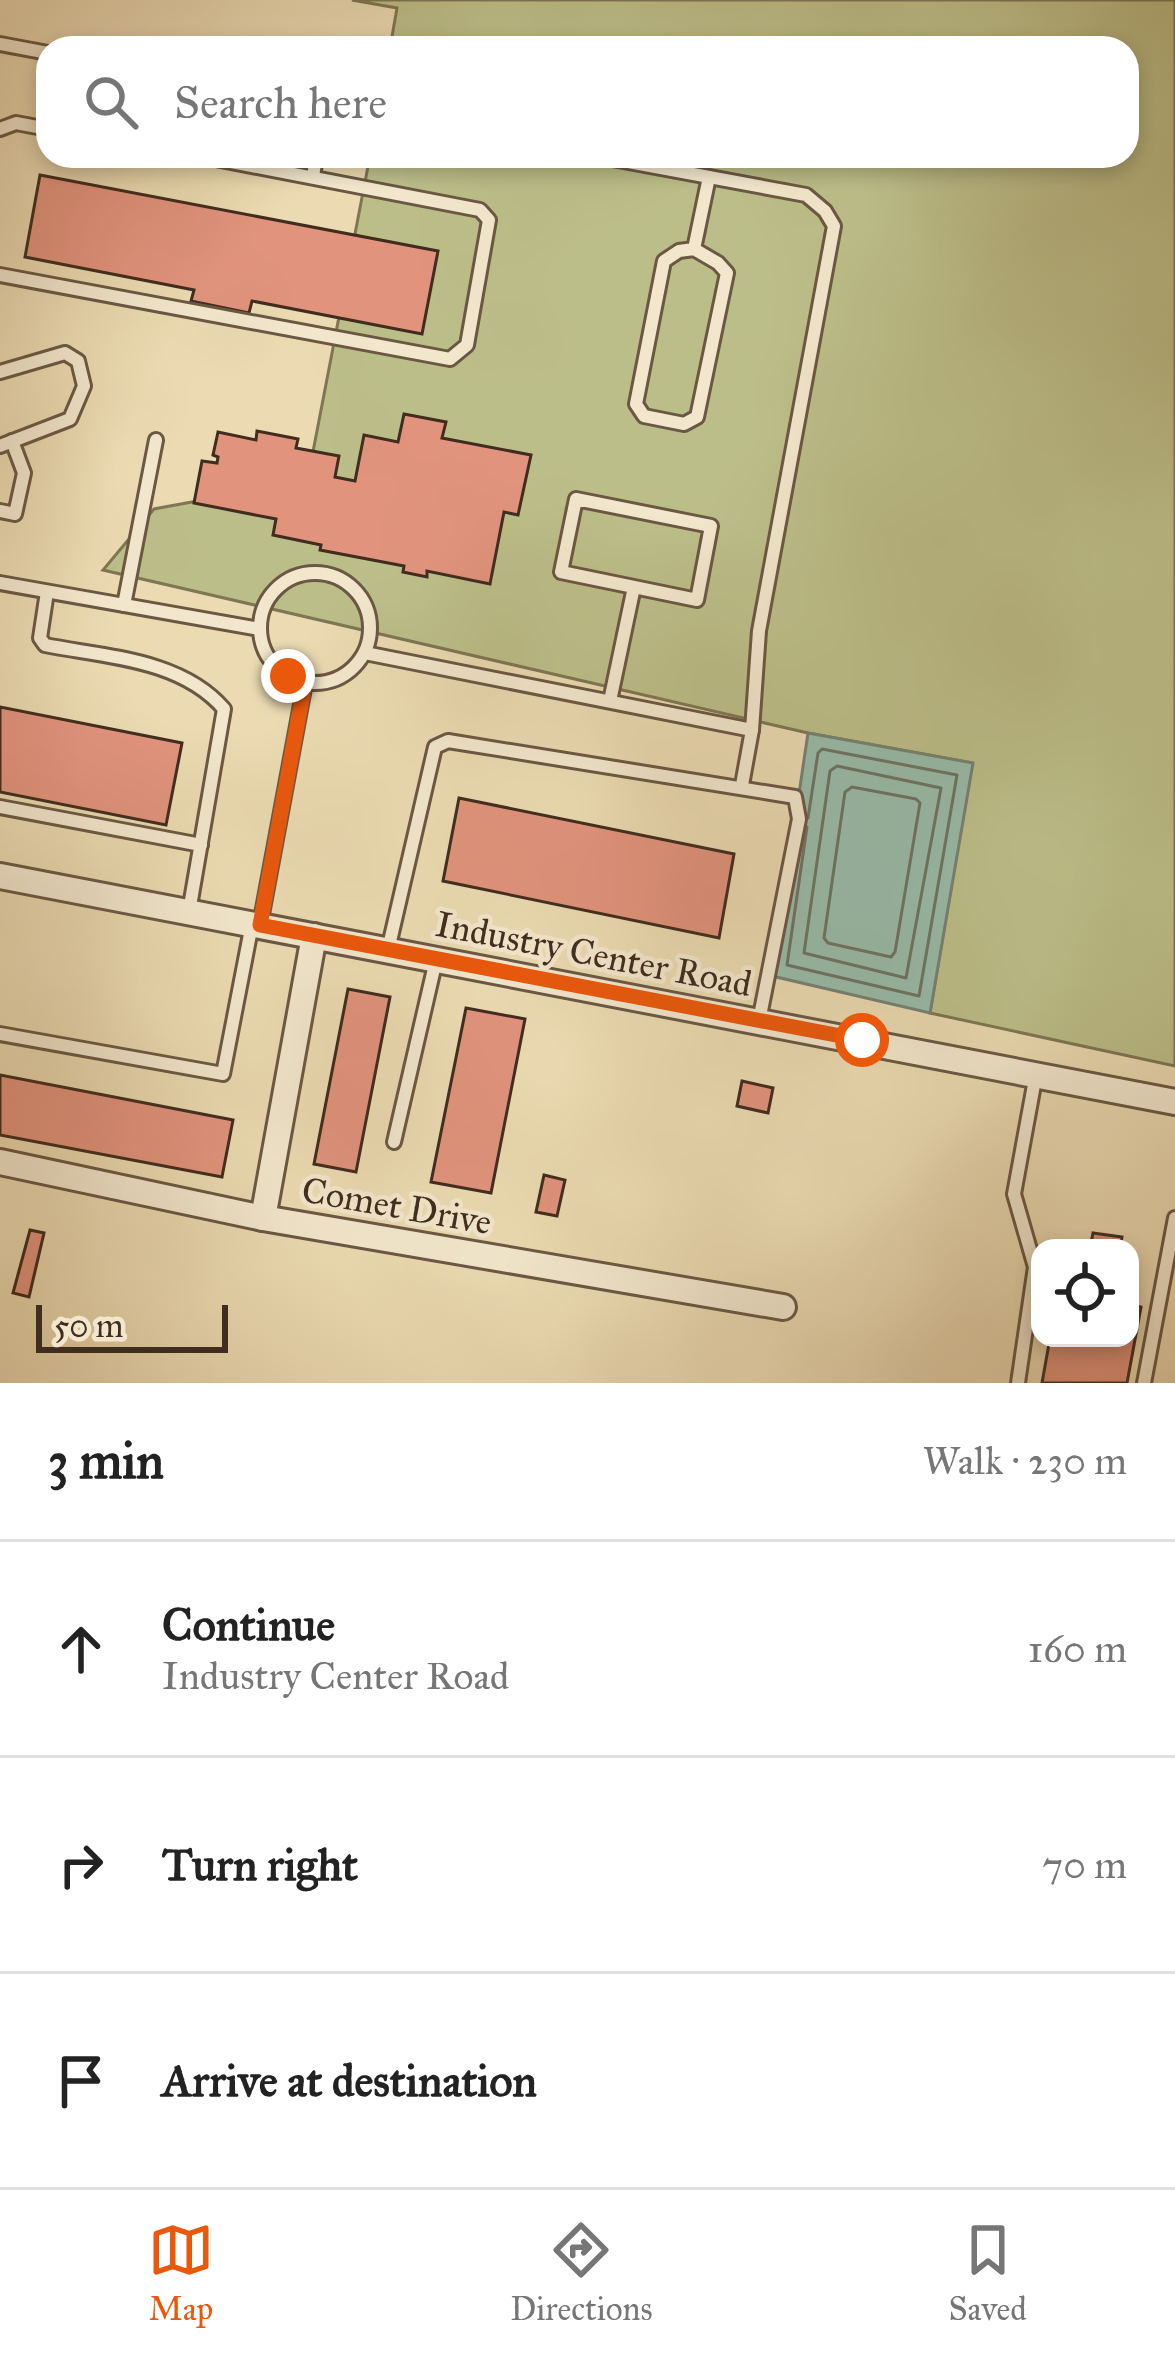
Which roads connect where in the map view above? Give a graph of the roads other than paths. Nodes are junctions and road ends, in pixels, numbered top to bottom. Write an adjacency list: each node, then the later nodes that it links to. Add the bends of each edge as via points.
1 (0, 44): 2 (lane)
2 (36, 51)
3 (36, 127): 4 (lane)
4 (0, 129)
5 (265, 168): 8 (lane)
6 (314, 168): 8 (lane)
7 (661, 168): 9 (lane)
8 (313, 177): 11 (lane, via 480,210 489,220 467,345 450,359)
9 (709, 177): 10 (lane); 24 (lane, via 806,195 834,226 759,631)
10 (694, 250): 10 (lane, via 664,261 636,404 644,416 684,424 697,417 727,273)
11 (0, 274)
12 (0, 373): 14 (lane, via 65,353 78,361 84,386 70,419)
13 (156, 440): 19 (lane)
14 (6, 443): 15 (lane, via 24,473 16,514)
15 (0, 511)
16 (0, 584): 18 (lane)
17 (634, 587): 17 (lane, via 561,572 576,499 711,526 698,600); 23 (lane)
18 (46, 592): 19 (lane); 27 (lane, via 45,645 161,668 208,690 224,709)
19 (124, 605): 20 (lane)
20 (260, 629): 21 (lane, via 262,610 286,581 322,573 364,602); 22 (lane, via 273,664)
21 (365, 653): 22 (lane, via 340,678); 23 (lane)
22 (305, 683): 30 (lane)
23 (610, 701): 24 (lane)
24 (752, 730): 25 (lane)
25 (742, 785): 32 (lane, via 448,741 435,747); 34 (lane, via 795,797 799,819)
26 (0, 807): 27 (lane)
27 (200, 845): 29 (lane)
28 (0, 876): 29 (street, Industry Center Road)
29 (189, 912): 30 (street, Industry Center Road)
30 (256, 924): 31 (street, Industry Center Road); 35 (lane, via 224,1074)
31 (314, 936): 32 (street, Industry Center Road); 40 (street)
32 (388, 950): 33 (street, Industry Center Road)
33 (436, 960): 34 (street, Industry Center Road); 38 (lane)
34 (759, 1021): 36 (street, Industry Center Road)
35 (0, 1034)
36 (1036, 1075): 37 (street, Industry Center Road); 43 (lane, via 1014,1194 1036,1267)
37 (1175, 1102)
38 (394, 1142)
39 (0, 1162): 40 (street, Comet Drive)
40 (263, 1218): 42 (street, Comet Drive)
41 (1175, 1218): 44 (lane)
42 (783, 1307)
43 (1018, 1383)
44 (1144, 1383)

